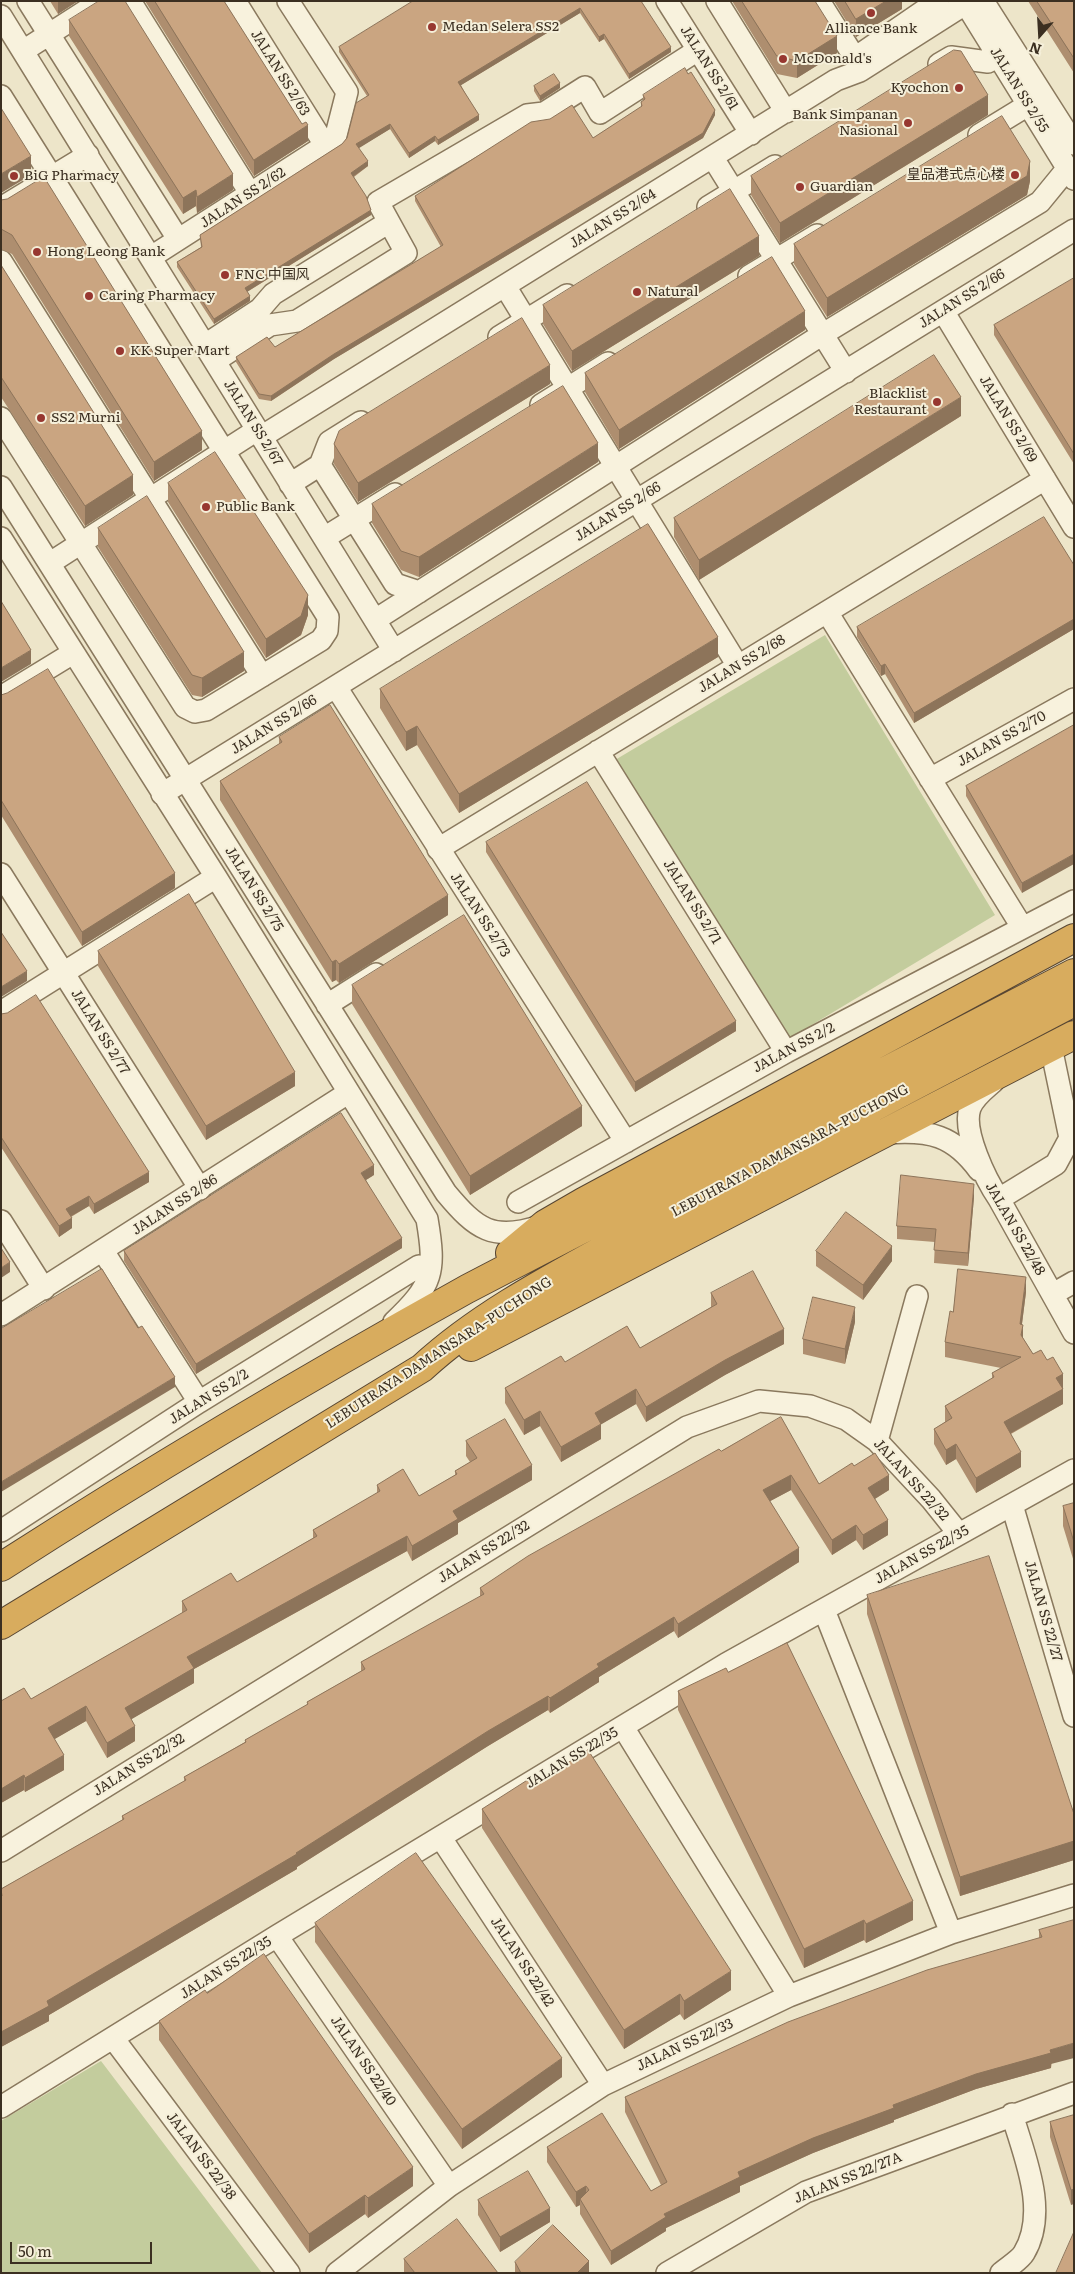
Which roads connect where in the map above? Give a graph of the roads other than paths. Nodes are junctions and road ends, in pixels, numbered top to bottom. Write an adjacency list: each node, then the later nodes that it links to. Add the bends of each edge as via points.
1 (28, 1): 13 (street)
2 (101, 1): 13 (street)
3 (130, 1): 33 (street)
4 (235, 1): 24 (street, JALAN SS 2/63)
5 (288, 1): 24 (street, via 347,92)
6 (668, 1): 14 (street, JALAN SS 2/61)
7 (717, 1): 22 (street)
8 (819, 1): 17 (street)
9 (938, 1): 11 (street)
10 (971, 2): 16 (street, JALAN SS 2/55); 19 (street, JALAN SS 2/64, via 860,71); 25 (street, JALAN SS 2/55)
11 (914, 8): 17 (street)
12 (1, 16): 15 (street, JALAN SS 2/67)
13 (49, 34): 15 (street); 39 (street)
14 (698, 50): 23 (street, JALAN SS 2/61); 36 (street, via 600,113 585,87 544,113 527,115 378,202)
15 (23, 51): 28 (street, JALAN SS 2/67)
16 (998, 56): 18 (street, via 988,62 951,57); 21 (street, JALAN SS 2/55)
17 (855, 58): 19 (street)
18 (926, 72)
19 (836, 80): 22 (street, JALAN SS 2/64)
20 (1, 96): 31 (street)
21 (1028, 105): 26 (street); 30 (street, JALAN SS 2/55)
22 (786, 112): 23 (street, JALAN SS 2/64)
23 (751, 134): 29 (street, JALAN SS 2/64)
24 (330, 142): 33 (street, JALAN SS 2/62)
25 (1074, 144)
26 (961, 146)
27 (792, 155): 32 (street)
28 (88, 156): 31 (street); 40 (street, JALAN SS 2/67)
29 (713, 158): 32 (street); 45 (street, JALAN SS 2/64)
30 (1071, 174): 49 (street, via 1040,202)
31 (53, 177): 34 (street); 59 (street)
32 (734, 191): 35 (street); 41 (street)
33 (250, 193): 39 (street, JALAN SS 2/62)
34 (1, 208)
35 (692, 217)
36 (389, 222): 47 (street, via 273,294); 47 (street, via 406,252 296,321)
37 (835, 223): 41 (street)
38 (1074, 230): 46 (street, JALAN SS 2/66)
39 (178, 239): 40 (street, JALAN SS 2/62)
40 (151, 257): 52 (street, JALAN SS 2/67)
41 (776, 260): 44 (street); 49 (street)
42 (1, 261): 66 (street)
43 (584, 284): 48 (street)
44 (735, 285)
45 (505, 286): 48 (street); 58 (street, JALAN SS 2/64)
46 (943, 312): 53 (street, JALAN SS 2/66); 62 (street, JALAN SS 2/69)
47 (265, 317): 52 (street)
48 (526, 320): 50 (street); 54 (street)
49 (823, 334): 53 (street); 60 (street)
50 (485, 346)
51 (627, 352): 54 (street)
52 (210, 353): 58 (street, JALAN SS 2/67)
53 (846, 372): 67 (street, JALAN SS 2/66)
54 (568, 388): 56 (street); 60 (street)
55 (378, 412): 61 (street, via 329,442)
56 (527, 413)
57 (1, 418): 72 (street)
58 (259, 433): 59 (street, JALAN SS 2/64); 63 (street, JALAN SS 2/67)
59 (222, 452): 66 (street, JALAN SS 2/64); 80 (street, via 328,617 327,631 321,640)
60 (617, 465): 67 (street); 74 (street)
61 (320, 466): 63 (street); 68 (street)
62 (1045, 479): 69 (street, JALAN SS 2/69); 75 (street, JALAN SS 2/68)
63 (290, 484): 71 (street, JALAN SS 2/67)
64 (412, 484): 68 (street)
65 (1, 486): 73 (street, JALAN SS 2/75)
66 (150, 498): 72 (street, JALAN SS 2/64); 80 (street)
67 (636, 502): 77 (street, JALAN SS 2/66); 79 (street)
68 (354, 520): 71 (street); 74 (street, via 396,584)
69 (1073, 522)
70 (1, 538): 78 (street, JALAN SS 2/75)
71 (324, 538): 76 (street, JALAN SS 2/67)
72 (80, 543): 73 (street, JALAN SS 2/64); 80 (street, via 185,707 195,712 206,710)
73 (50, 563): 86 (street, JALAN SS 2/75)
74 (419, 592): 76 (street)
75 (827, 612): 79 (street, JALAN SS 2/68); 85 (street)
76 (375, 620): 77 (street, JALAN SS 2/67)
77 (394, 651): 81 (street, JALAN SS 2/66)
78 (73, 652): 82 (street); 87 (street, JALAN SS 2/75)
79 (738, 666): 84 (street, JALAN SS 2/68)
80 (262, 676)
81 (336, 687): 86 (street, JALAN SS 2/66); 88 (street, JALAN SS 2/73)
82 (1, 697)
83 (1074, 699): 85 (street, JALAN SS 2/70)
84 (598, 751): 88 (street, JALAN SS 2/68); 101 (street, JALAN SS 2/71)
85 (930, 779): 92 (street)
86 (186, 780): 87 (street, JALAN SS 2/66); 98 (street, JALAN SS 2/75)
87 (162, 794): 90 (street, JALAN SS 2/75)
88 (438, 849): 105 (street, JALAN SS 2/73, via 470,916)
89 (1, 874): 95 (street, JALAN SS 2/77)
90 (216, 877): 95 (street); 103 (street, JALAN SS 2/75)
91 (1074, 901): 92 (street, JALAN SS 2/2)
92 (1022, 927): 101 (street, JALAN SS 2/2)
93 (1074, 938): 111 (highway)
94 (394, 963): 98 (street)
95 (63, 973): 99 (street); 107 (street, JALAN SS 2/77)
96 (1074, 973): 116 (highway, LEBUHRAYA DAMANSARA–PUCHONG)
97 (1074, 1002): 122 (highway, LEBUHRAYA DAMANSARA–PUCHONG, via 639,1230 460,1335)
98 (327, 1005): 111 (street, JALAN SS 2/75, via 446,1193 466,1217 499,1233 519,1233)
99 (1, 1012)
100 (1062, 1041): 102 (highway); 108 (street, via 1070,1138 1056,1164)
101 (786, 1052): 105 (street, JALAN SS 2/2)
102 (1002, 1073): 104 (highway); 106 (street, JALAN SS 22/48, via 978,1096 968,1117)
103 (348, 1093): 107 (street, JALAN SS 2/86); 121 (street, JALAN SS 2/75, via 427,1219 433,1254 428,1280 418,1299)
104 (882, 1133): 106 (street, via 924,1132 945,1138 961,1148); 122 (highway, via 493,1337)
105 (626, 1142): 109 (street, JALAN SS 2/2)
106 (986, 1180): 108 (street, JALAN SS 22/48)
107 (200, 1189): 112 (street, JALAN SS 2/86)
108 (999, 1199): 117 (street, JALAN SS 22/48)
109 (518, 1202)
110 (1, 1221): 115 (street)
111 (545, 1224): 116 (highway)
112 (104, 1251): 115 (street, JALAN SS 2/86); 123 (street)
113 (419, 1266): 123 (street, JALAN SS 2/2)
114 (1074, 1282): 117 (street)
115 (44, 1289): 119 (street, JALAN SS 2/86)
116 (467, 1289): 121 (highway, LEBUHRAYA DAMANSARA–PUCHONG)
117 (1053, 1294): 120 (street, JALAN SS 22/48)
118 (917, 1296): 124 (street)
119 (1, 1315)
120 (1074, 1333)
121 (375, 1340): 129 (highway, LEBUHRAYA DAMANSARA–PUCHONG, via 94,1507)
122 (422, 1368): 131 (highway, LEBUHRAYA DAMANSARA–PUCHONG)
123 (199, 1402): 127 (street, JALAN SS 2/2)
124 (877, 1441): 128 (street, JALAN SS 22/32); 135 (street, JALAN SS 22/32, via 846,1419 810,1406 759,1401 687,1427)
125 (1074, 1470): 126 (street, JALAN SS 22/35)
126 (1012, 1505): 128 (street, JALAN SS 22/35); 132 (street, JALAN SS 22/27)
127 (1, 1531)
128 (959, 1534): 130 (street, JALAN SS 22/35)
129 (1, 1567)
130 (824, 1610): 133 (street, JALAN SS 22/35, via 726,1664); 137 (street)
131 (1, 1624)
132 (1074, 1716)
133 (623, 1728): 134 (street, JALAN SS 22/35); 139 (street)
134 (441, 1838): 138 (street, JALAN SS 22/35); 141 (street, JALAN SS 22/42)
135 (1, 1851)
136 (1074, 1895): 137 (street, JALAN SS 22/33)
137 (951, 1933): 139 (street, JALAN SS 22/33)
138 (277, 1936): 140 (street, JALAN SS 22/35); 145 (street, JALAN SS 22/40)
139 (789, 1996): 141 (street, JALAN SS 22/33)
140 (113, 2038): 143 (street, JALAN SS 22/35); 146 (street, JALAN SS 22/38)
141 (603, 2085): 145 (street, JALAN SS 22/33)
142 (1074, 2093): 144 (street, JALAN SS 22/27A)
143 (1, 2107)
144 (1012, 2114): 148 (street, JALAN SS 22/27A, via 806,2192); 149 (street, via 1032,2187 1035,2224 1024,2254)
145 (449, 2186): 147 (street, JALAN SS 22/33)
146 (289, 2273)
147 (337, 2273)
148 (667, 2273)
149 (1001, 2273)

